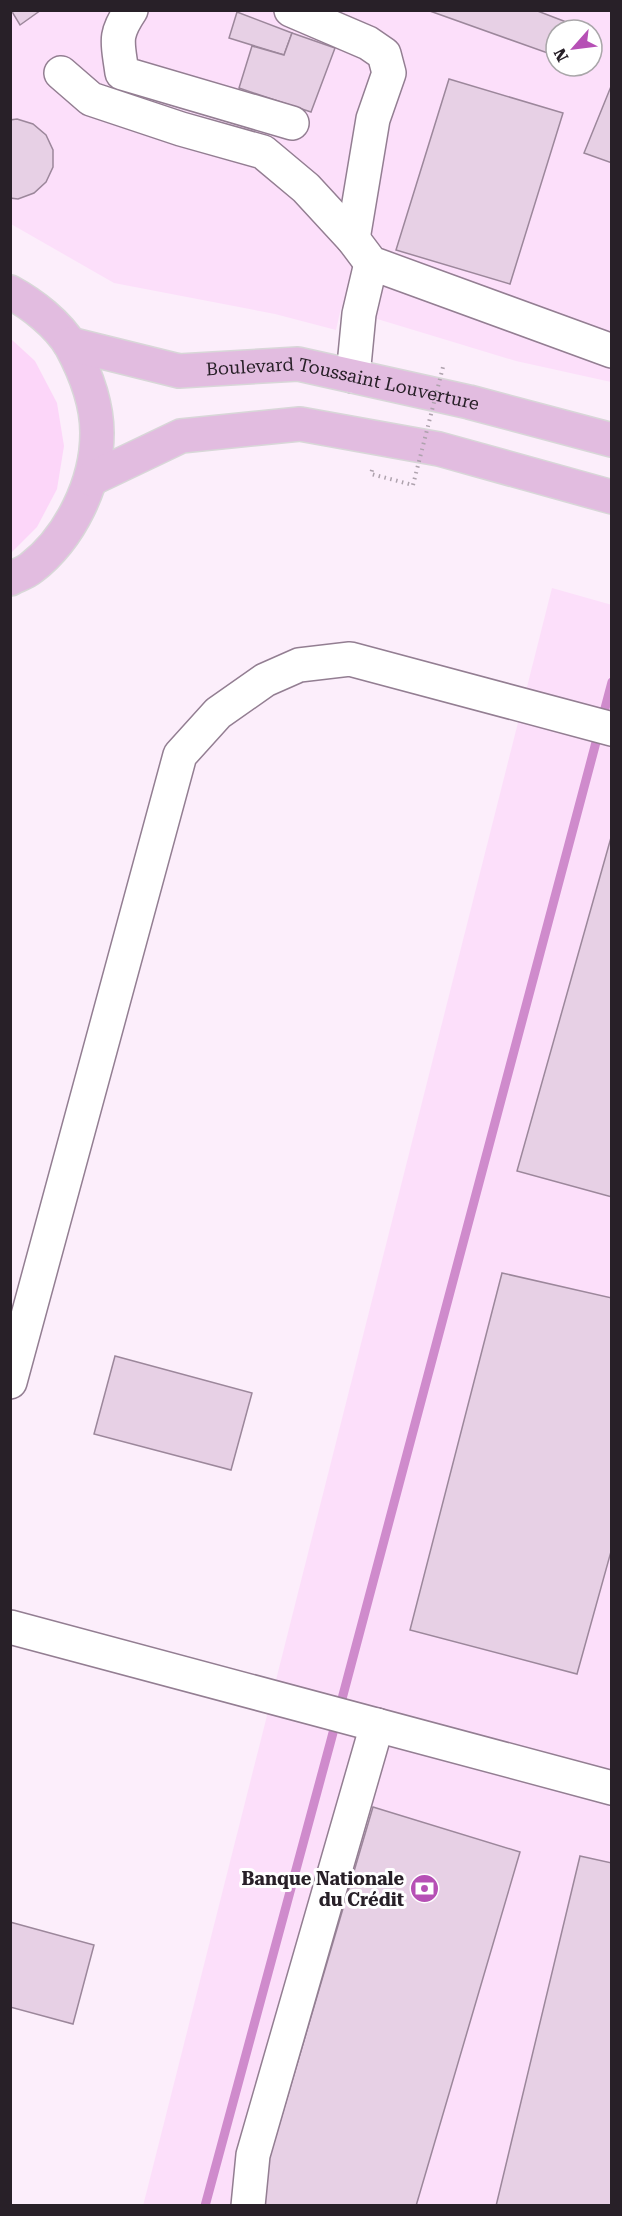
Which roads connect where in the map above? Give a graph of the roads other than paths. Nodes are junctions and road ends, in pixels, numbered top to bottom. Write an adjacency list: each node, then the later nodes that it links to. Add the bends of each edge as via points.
1 (130, 10): 4 (lane, via 119,29 122,73)
2 (291, 10): 5 (lane, via 368,43 384,54 389,73 373,119)
3 (61, 73): 5 (lane, via 91,99 263,152 306,188)
4 (292, 123)
5 (362, 251): 8 (lane); 9 (lane)
6 (10, 292): 7 (main road, via 36,307)
7 (70, 344): 9 (main road, Boulevard Toussaint Louverture, via 179,371 298,364); 11 (main road, via 90,387 97,433)
8 (612, 351)
9 (353, 376): 10 (main road, Boulevard Toussaint Louverture)
10 (612, 440)
11 (92, 479): 12 (main road, via 181,436 300,424 440,449); 13 (main road, via 69,529 30,569)
12 (612, 496)
13 (10, 579)
14 (612, 729): 15 (lane, via 350,659 299,665 265,680 218,712 180,755)
15 (10, 1382)
16 (10, 1627): 17 (lane)
17 (377, 1725): 18 (lane); 19 (lane, via 253,2156)
18 (612, 1788)
19 (248, 2205)

